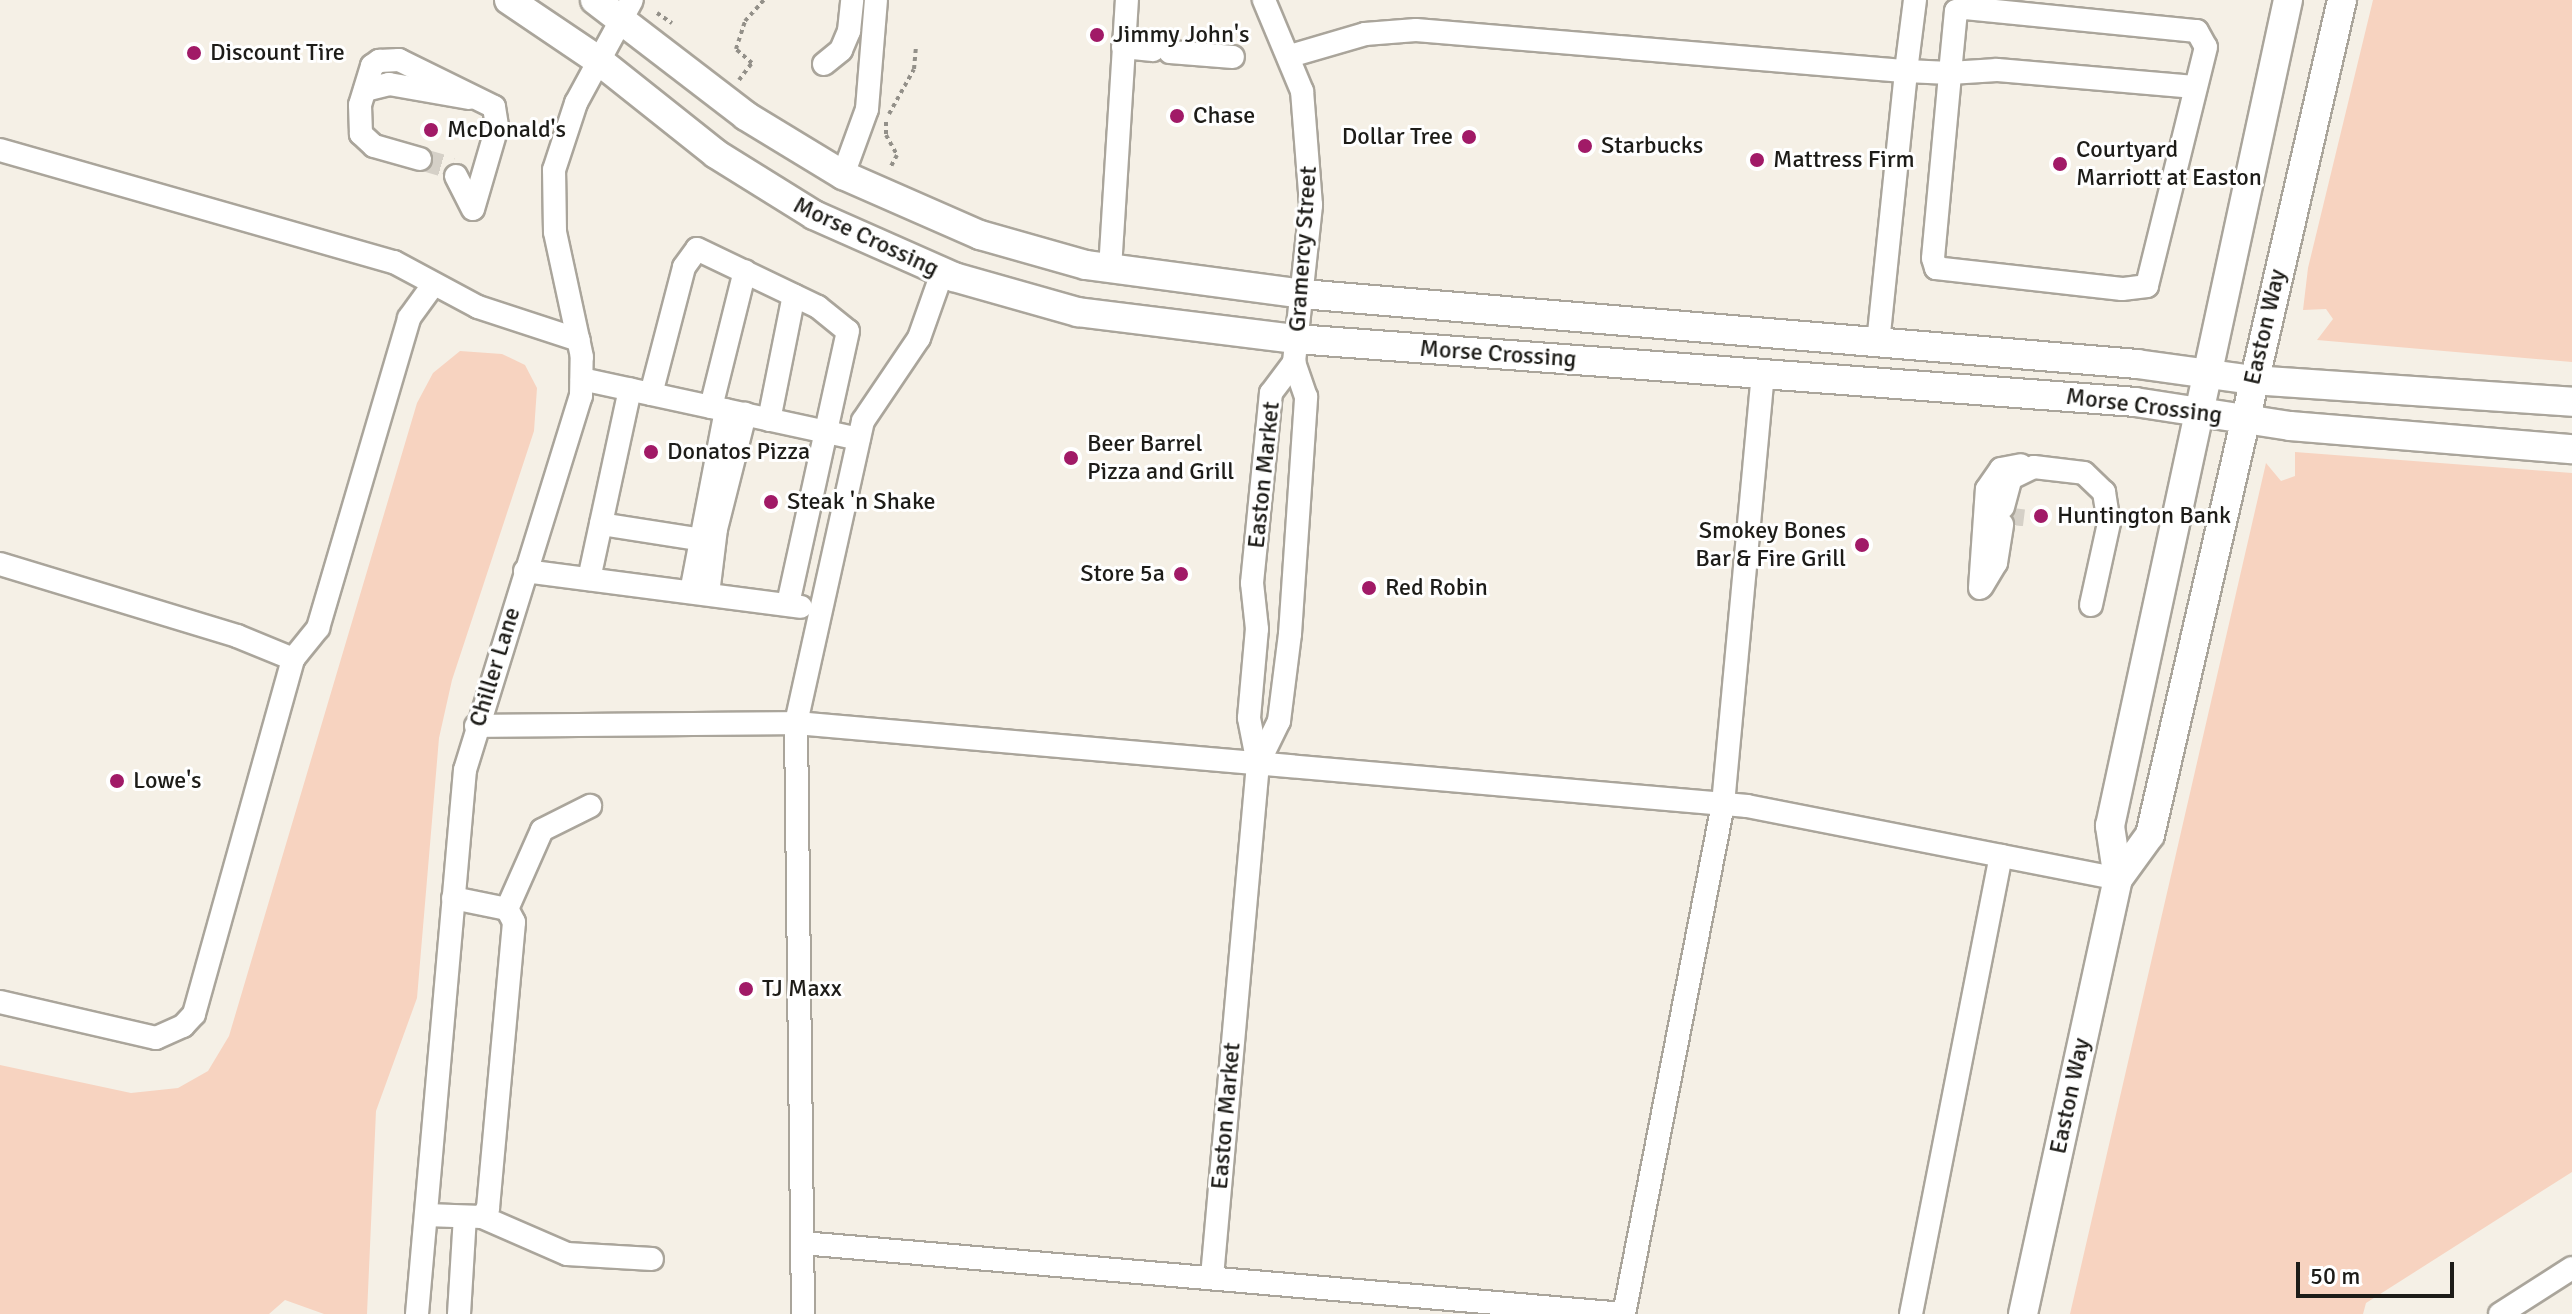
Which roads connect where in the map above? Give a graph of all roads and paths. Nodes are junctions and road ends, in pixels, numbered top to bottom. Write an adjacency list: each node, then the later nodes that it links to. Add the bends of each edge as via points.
1 (509, 0): 14 (main road, Morse Crossing)
2 (595, 0): 14 (main road, Morse Crossing)
3 (764, 0): 22 (path, via 745,21 736,49 752,63)
4 (852, 0): 19 (street, via 841,50)
5 (876, 0): 27 (street, via 867,109)
6 (1127, 0): 15 (street)
7 (1264, 0): 17 (street, Gramercy Street)
8 (1915, 0): 20 (street)
9 (2288, 0): 39 (main road, Easton Way)
10 (2342, 0): 41 (main road, Easton Way)
11 (2071, 9): 21 (street, via 1956,11); 23 (street, via 2197,31 2206,47)
12 (657, 13): 13 (path)
13 (672, 23)
14 (614, 30): 27 (main road, Morse Crossing); 31 (main road, Morse Crossing, via 705,146 849,234); 35 (street, Chiller Lane, via 571,115 554,170 557,251)
15 (1123, 47): 18 (street); 29 (street)
16 (916, 48): 26 (path, via 914,69 887,119 886,135 897,155)
17 (1290, 56): 20 (street, via 1365,34 1416,30); 33 (street, Gramercy Street, via 1302,91 1312,167)
18 (1233, 57)
19 (824, 64)
20 (1906, 71): 21 (street); 36 (street)
21 (1950, 73): 23 (street, via 1997,70); 23 (street, via 1936,268 2122,289 2147,286)
22 (739, 80)
23 (2195, 87)
24 (0, 150): 32 (street, via 394,262)
25 (420, 159): 28 (street, via 374,146 361,134 372,66 399,60 494,107 497,127 473,209)
26 (889, 170)
27 (843, 175): 29 (main road, Morse Crossing, via 980,235)
28 (456, 176)
29 (1110, 269): 33 (main road, Morse Crossing)
30 (745, 271): 34 (street); 42 (street, via 697,249 684,267); 44 (street)
31 (942, 273): 37 (main road, Morse Crossing, via 1109,318); 49 (street, via 919,338 872,402)
32 (433, 285): 35 (street, via 478,307); 61 (street, via 409,318 318,628)
33 (1302, 294): 36 (main road, Morse Crossing); 37 (street, Gramercy Street)
34 (794, 295): 47 (street); 48 (street, via 848,331)
35 (579, 340): 40 (street, Chiller Lane)
36 (1878, 343): 39 (main road, Morse Crossing)
37 (1295, 350): 38 (main road, Morse Crossing); 64 (street, Easton Market, via 1306,397 1290,634 1279,721); 64 (street, Easton Market, via 1271,393 1252,583 1257,629 1249,718)
38 (1763, 372): 45 (main road, Morse Crossing); 65 (street)
39 (2206, 374): 41 (main road, Morse Crossing); 45 (main road, Easton Way)
40 (582, 379): 42 (street); 55 (street, Chiller Lane)
41 (2252, 380): 43 (main road, Morse Crossing); 46 (main road, Easton Way)
42 (640, 392): 44 (street); 52 (street)
43 (2572, 402)
44 (727, 410): 47 (street); 53 (street); 57 (street, via 716,529)
45 (2199, 412): 46 (main road, Morse Crossing); 68 (main road, Easton Way, via 2110,826)
46 (2243, 419): 50 (main road, Morse Crossing); 68 (main road, Easton Way, via 2150,835)
47 (769, 420): 48 (street)
48 (825, 432): 49 (street); 58 (street)
49 (859, 439): 60 (street)
50 (2572, 449)
51 (2038, 467): 51 (street, via 2001,469 1987,489 1982,587 2005,560 2008,516 2019,485); 59 (street, via 2084,473 2108,502 2109,523)
52 (601, 524): 53 (street); 56 (street)
53 (697, 539): 57 (street)
54 (0, 564): 61 (street, via 237,636)
55 (525, 571): 56 (street); 63 (street, Chiller Lane)
56 (589, 579): 57 (street)
57 (700, 593): 58 (street)
58 (788, 605): 60 (street)
59 (2091, 605)
60 (820, 609): 62 (street)
61 (293, 659): 71 (street, via 188,1020 169,1035 130,1036)
62 (796, 723): 63 (street); 64 (street); 74 (street)
63 (476, 726): 69 (street, Chiller Lane, via 465,770)
64 (1258, 764): 65 (street); 77 (street, Easton Market)
65 (1723, 804): 67 (street); 81 (street)
66 (590, 806): 70 (street, via 542,830)
67 (2001, 856): 68 (street); 82 (street)
68 (2118, 879): 83 (main road, Easton Way)
69 (453, 898): 70 (street); 72 (street, Chiller Lane)
70 (507, 909): 73 (street, via 514,922 488,1208)
71 (0, 1002)
72 (426, 1215): 73 (street); 78 (street, Chiller Lane)
73 (473, 1217): 75 (street, via 567,1254); 79 (street)
74 (802, 1243): 77 (street); 80 (street)
75 (652, 1259)
76 (2572, 1268): 84 (street)
77 (1212, 1277): 81 (street)
78 (417, 1314)
79 (459, 1314)
80 (803, 1314)
81 (1624, 1314)
82 (1911, 1314)
83 (2023, 1314)
84 (2500, 1314)

